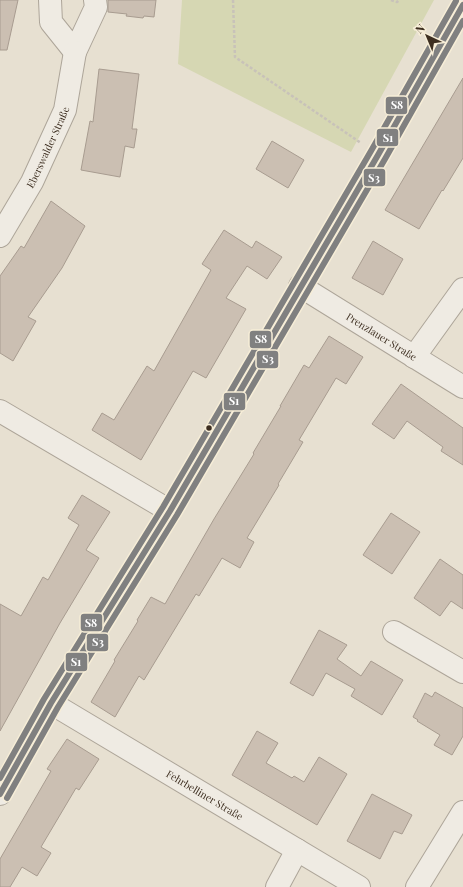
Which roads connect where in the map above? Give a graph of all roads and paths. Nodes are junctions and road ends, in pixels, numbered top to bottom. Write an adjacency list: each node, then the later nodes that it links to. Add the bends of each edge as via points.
1 (50, 0): 7 (street, via 51,22)
2 (95, 0): 7 (street, Eberswalder Straße, via 96,7)
3 (233, 0): 8 (path, via 235,57)
4 (391, 0): 5 (path)
5 (400, 0)
6 (463, 5): 8 (street)
7 (75, 52): 9 (street, Eberswalder Straße, via 65,110 32,182)
8 (378, 155): 10 (street)
9 (0, 236)
10 (300, 286): 12 (street, Prenzlauer Straße); 15 (street)
11 (463, 289): 12 (street)
12 (414, 357): 13 (street, Prenzlauer Straße)
13 (463, 387)
14 (0, 411): 15 (street)
15 (170, 511): 18 (street)
16 (394, 632): 17 (street)
17 (463, 672)
18 (51, 703): 19 (street); 21 (street, Fehrbelliner Straße)
19 (0, 794)
20 (463, 812): 24 (street)
21 (297, 850): 22 (street); 23 (street, Fehrbelliner Straße)
22 (277, 887)
23 (359, 887)
24 (417, 887)

